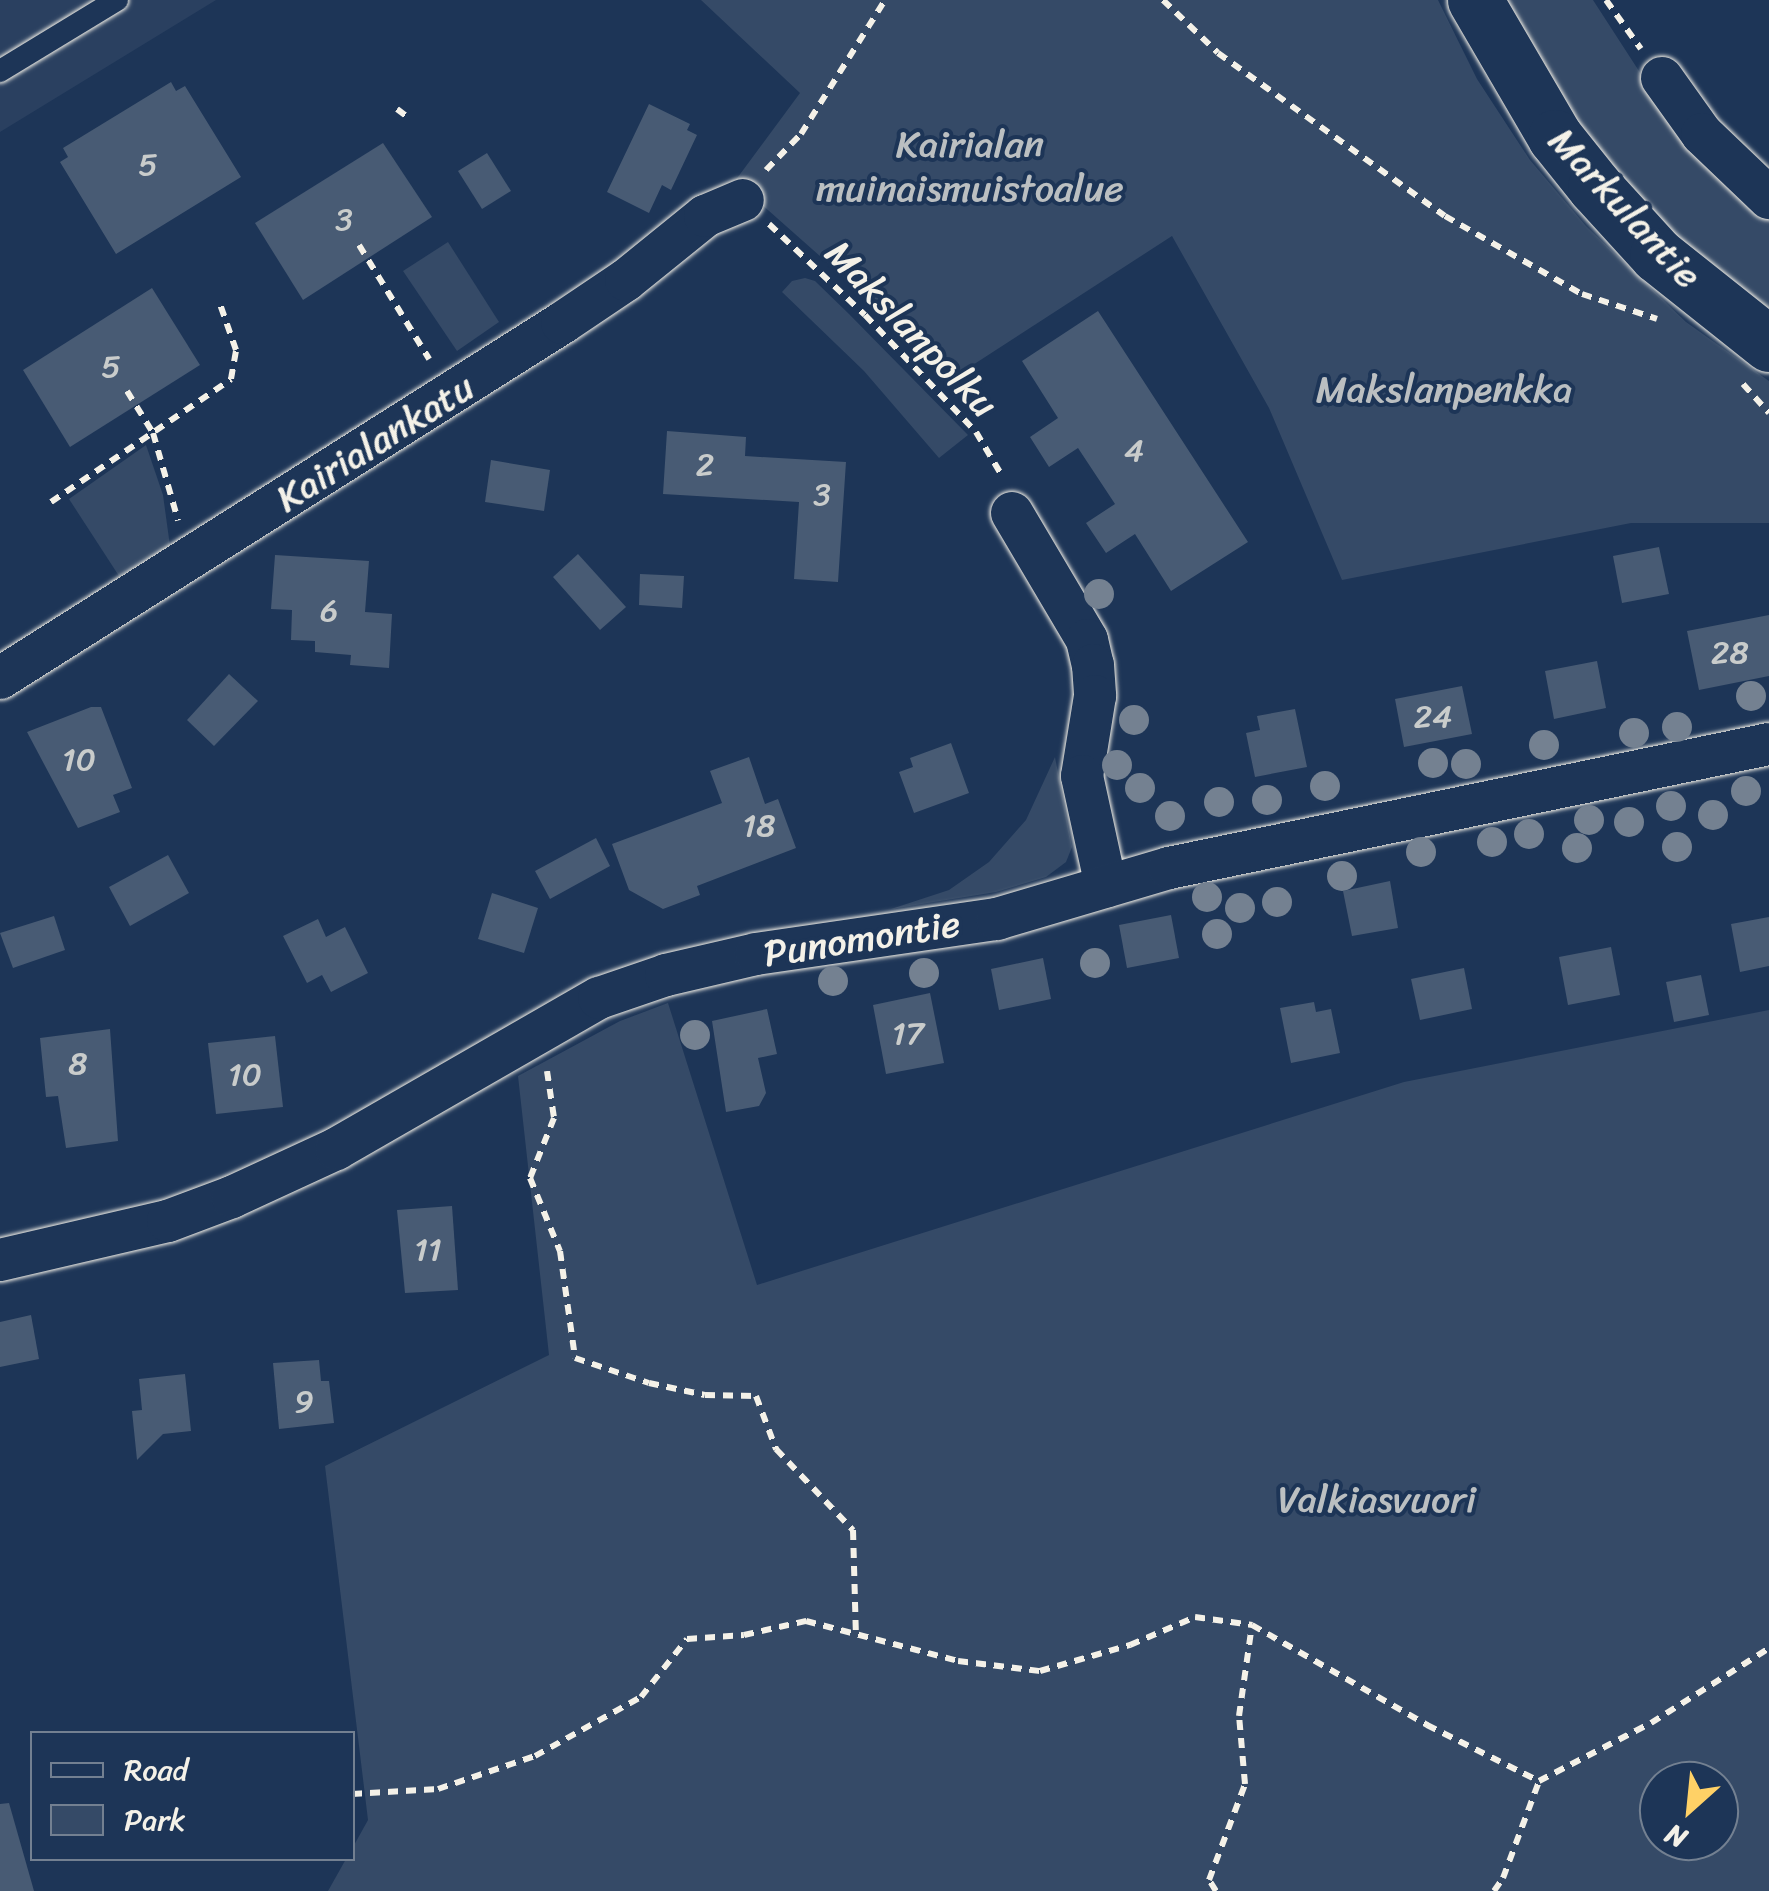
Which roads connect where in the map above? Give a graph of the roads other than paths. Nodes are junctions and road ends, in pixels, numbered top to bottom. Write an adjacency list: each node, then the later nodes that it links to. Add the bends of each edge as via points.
1 (117, 0): 3 (lane)
2 (1474, 0): 7 (main road, Markulantie, via 1554,137)
3 (0, 71)
4 (1662, 78): 5 (street, via 1702,134)
5 (1769, 198)
6 (743, 200): 9 (street, Kairialankatu, via 705,216 626,280)
7 (1750, 360)
8 (1012, 513): 11 (street, via 1081,629 1094,665 1082,776)
9 (0, 678)
10 (1769, 744): 11 (street, Punomontie)
11 (1106, 886): 12 (street, Punomontie, via 998,919 756,954 650,980 599,998 336,1149 232,1196 168,1221)
12 (0, 1260)

